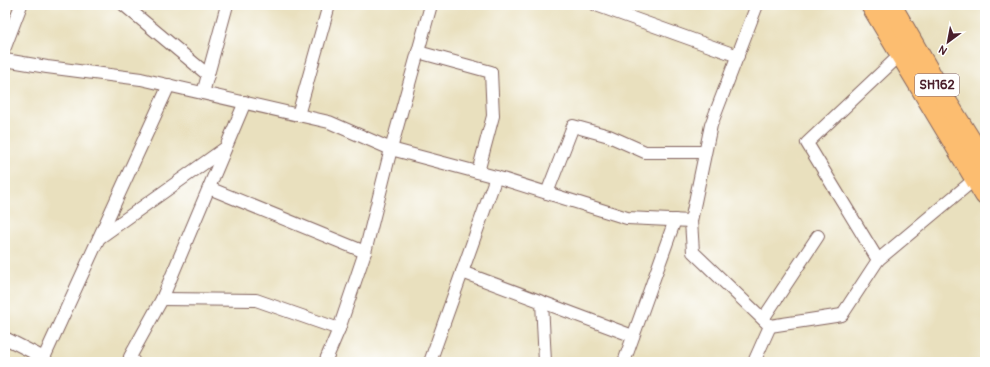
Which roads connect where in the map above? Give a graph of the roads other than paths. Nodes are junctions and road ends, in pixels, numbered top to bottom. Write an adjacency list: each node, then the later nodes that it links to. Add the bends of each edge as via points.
1 (21, 5): 10 (street)
2 (124, 5): 15 (street)
3 (227, 5): 15 (street)
4 (329, 5): 19 (street)
5 (431, 5): 11 (street)
6 (596, 5): 13 (street)
7 (757, 5): 13 (street)
8 (871, 5): 12 (main road)
9 (896, 7): 25 (main road, SH162, via 945,99)
10 (5, 47)
11 (418, 52): 21 (street); 23 (street, via 491,72 493,116)
12 (900, 55): 25 (main road); 33 (street, via 806,143)
13 (738, 56): 22 (street, via 711,125)
14 (5, 60): 16 (street)
15 (208, 75): 17 (street)
16 (169, 85): 17 (street); 31 (street)
17 (203, 93): 18 (street)
18 (244, 102): 19 (street); 20 (street)
19 (298, 115): 21 (street, via 328,122)
20 (225, 149): 26 (street); 31 (street)
21 (391, 149): 23 (street); 32 (street)
22 (705, 152): 27 (street, via 646,152 609,136 573,126); 29 (street)
23 (478, 172): 24 (street)
24 (496, 177): 27 (street); 34 (street)
25 (982, 179): 33 (street)
26 (209, 188): 32 (street); 35 (street)
27 (546, 192): 28 (street, via 627,218)
28 (675, 220): 29 (street); 39 (street)
29 (691, 221): 37 (street, via 693,252)
30 (818, 236): 37 (street)
31 (98, 239): 41 (street)
32 (365, 252): 38 (street)
33 (878, 260): 37 (street, via 842,315)
34 (462, 272): 36 (street); 44 (street)
35 (162, 299): 38 (street, via 256,300); 42 (street, via 130,357)
36 (542, 302): 39 (street); 45 (street)
37 (767, 322): 47 (street)
38 (339, 329): 43 (street)
39 (634, 336): 46 (street)
40 (5, 338): 41 (street)
41 (43, 360)
42 (134, 362)
43 (324, 362)
44 (430, 362)
45 (545, 362)
46 (624, 362)
47 (754, 362)

